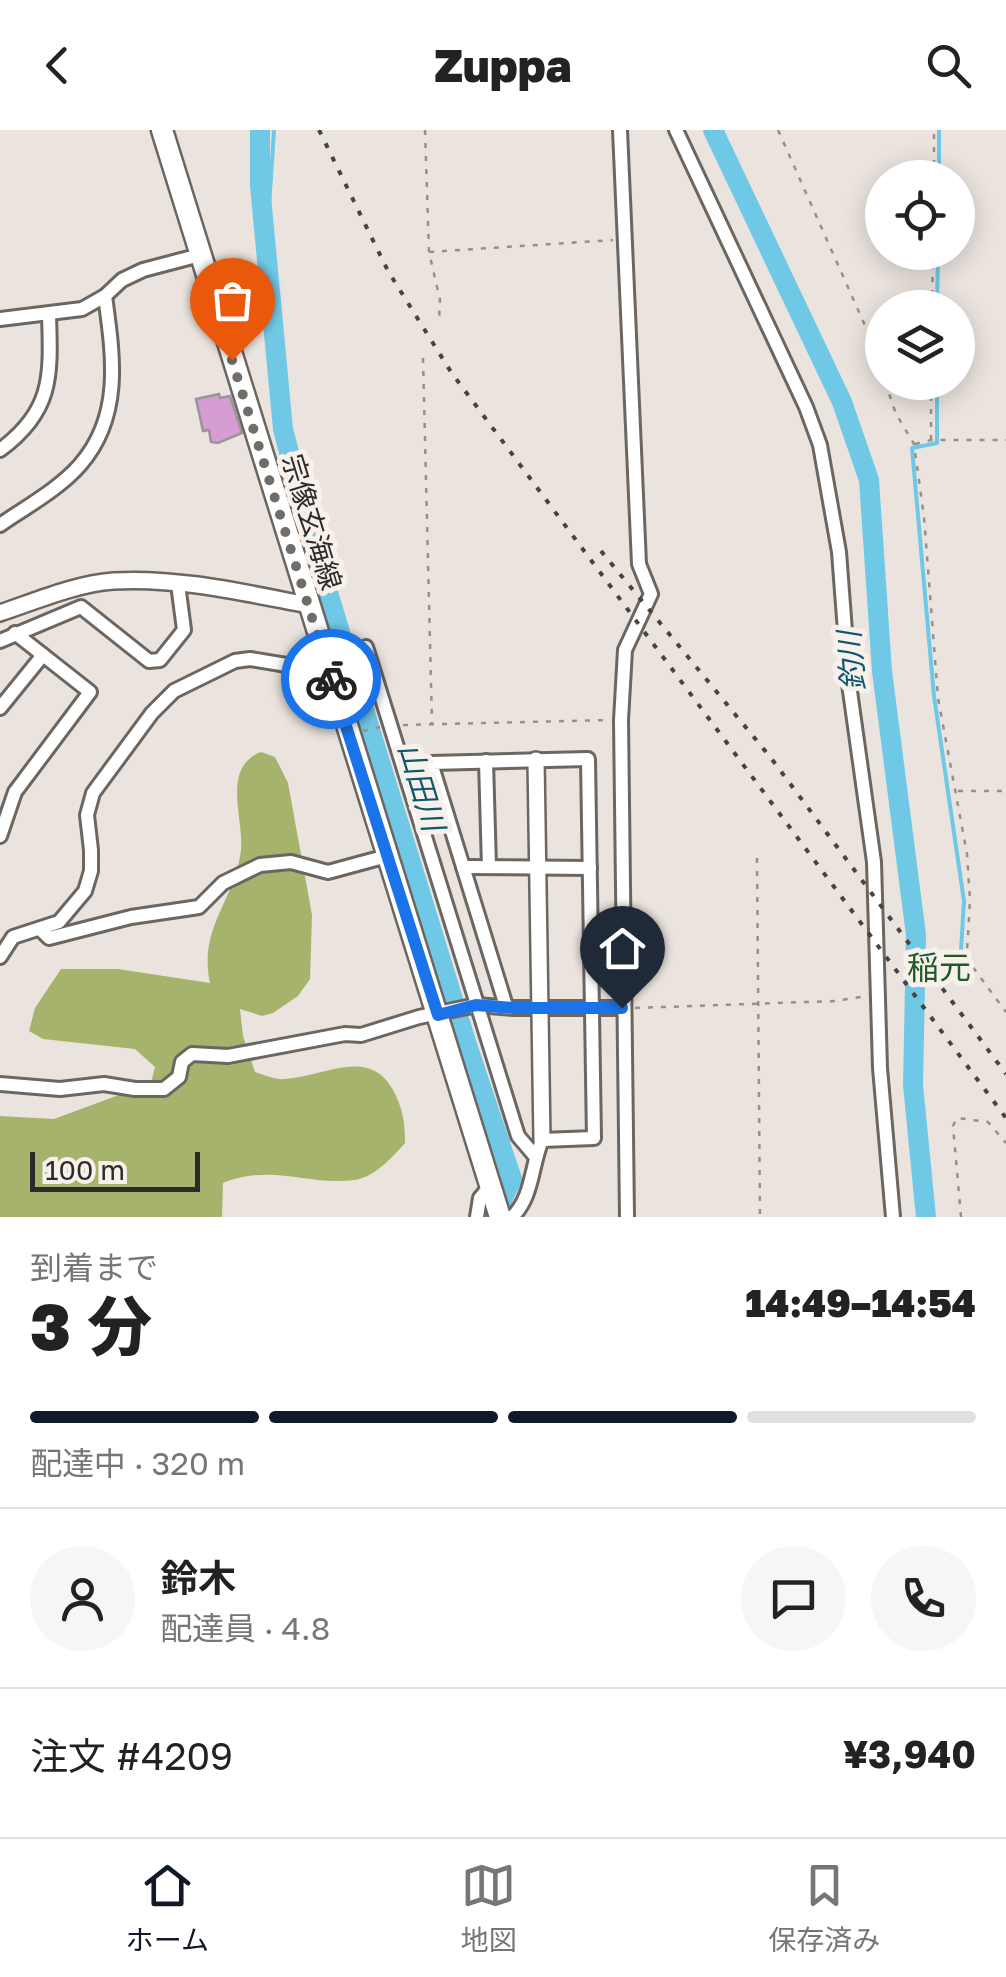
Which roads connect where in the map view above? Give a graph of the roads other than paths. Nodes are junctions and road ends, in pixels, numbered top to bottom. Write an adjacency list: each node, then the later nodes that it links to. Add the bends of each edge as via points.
1 (162, 130): 4 (main road, 宗像玄海線)
2 (620, 130): 33 (street, via 639,564 651,594 625,650)
3 (676, 130): 42 (street, via 820,445 874,862 880,1068)
4 (200, 255): 5 (street, via 143,270); 11 (main road, 宗像玄海線)
5 (105, 296): 6 (street); 9 (street, via 114,386 107,418 80,466)
6 (49, 315): 7 (street); 8 (street, via 46,394 32,421)
7 (0, 319)
8 (0, 450)
9 (0, 525)
10 (178, 584): 11 (street); 12 (street, via 102,583); 13 (street, via 184,630 160,660 149,662 81,607)
11 (308, 604): 17 (main road, 宗像玄海線)
12 (0, 613)
13 (14, 633): 14 (street); 16 (street)
14 (0, 640)
15 (366, 647): 29 (street)
16 (43, 655): 18 (street); 21 (street, via 90,692 15,792)
17 (329, 672): 22 (main road, 宗像玄海線); 27 (street, via 250,659 185,684 162,701 93,793 85,890 59,922)
18 (0, 708)
19 (486, 760): 20 (street); 24 (street, via 431,763); 25 (street)
20 (536, 760): 23 (street); 26 (street, via 588,759)
21 (0, 836)
22 (387, 856): 27 (street, via 328,872 291,862 260,865 223,883 199,907 49,938); 34 (main road, 宗像玄海線)
23 (538, 866): 25 (street); 26 (street); 31 (street)
24 (463, 867): 25 (street); 30 (street)
25 (489, 867)
26 (590, 868): 32 (street)
27 (41, 930): 28 (street, via 13,938)
28 (0, 957)
29 (476, 1005): 30 (street); 34 (street); 36 (street, via 518,1136)
30 (506, 1006): 31 (street)
31 (540, 1007): 32 (street); 36 (street)
32 (592, 1008): 33 (street); 36 (street, via 594,1138)
33 (622, 1008): 41 (street)
34 (438, 1015): 35 (street, via 228,1056 192,1054 164,1089); 37 (main road, 宗像玄海線)
35 (0, 1084)
36 (539, 1148): 40 (street, via 527,1196)
37 (490, 1186): 38 (street); 39 (main road, 宗像玄海線)
38 (478, 1217)
39 (500, 1217)
40 (512, 1217)
41 (627, 1217)
42 (894, 1217)

